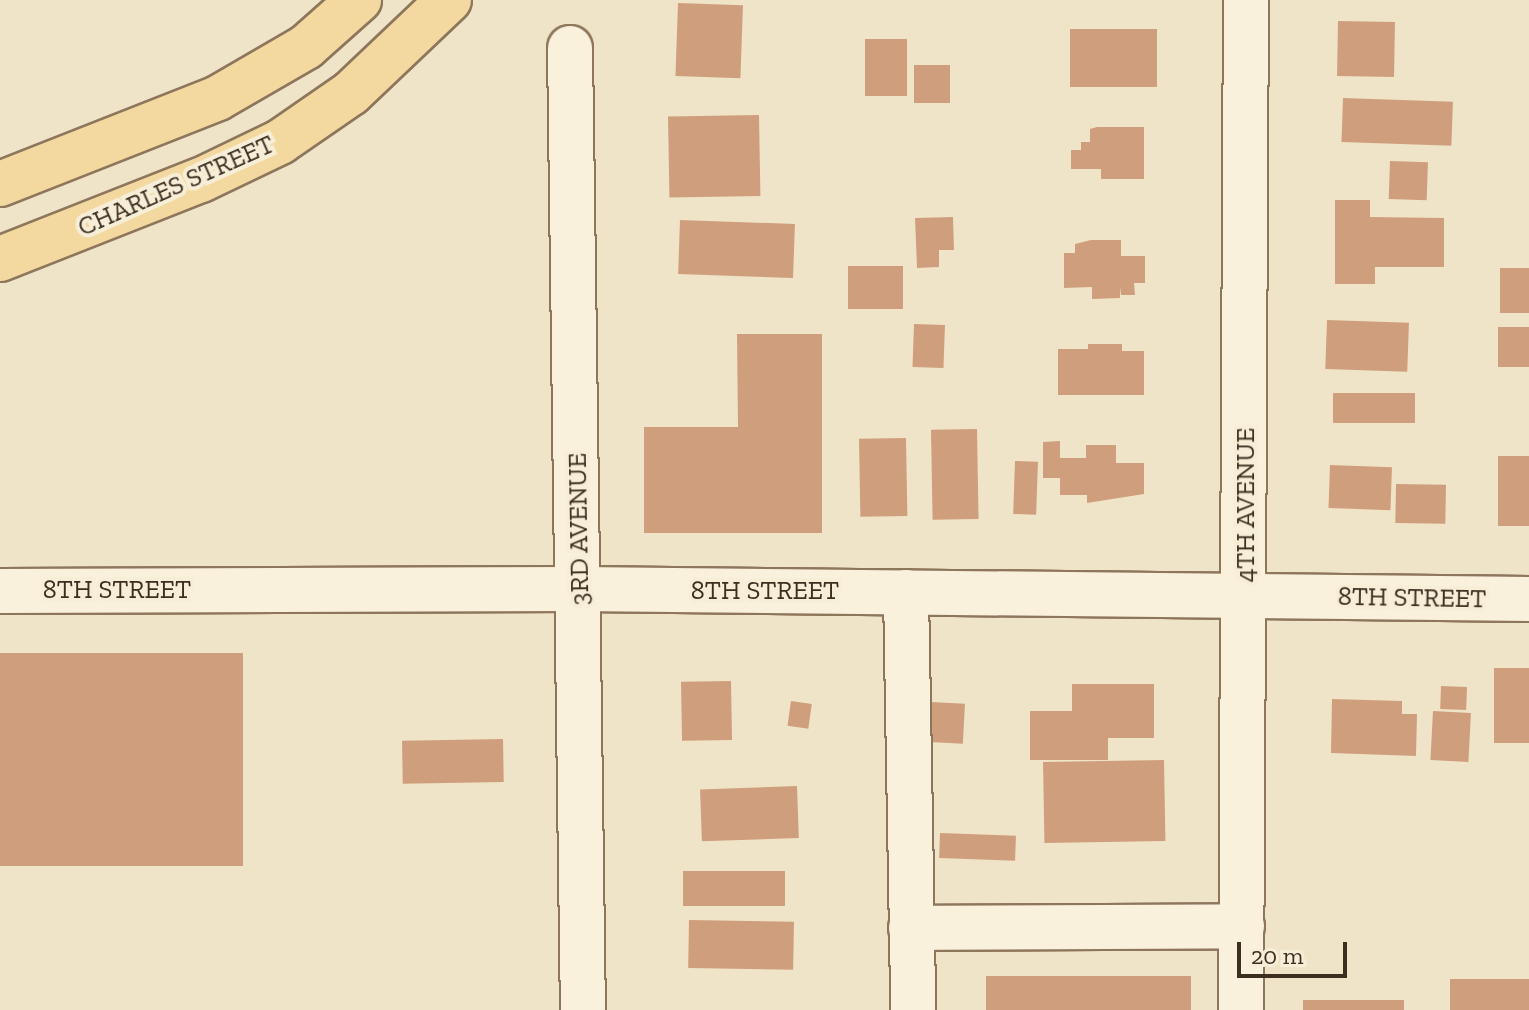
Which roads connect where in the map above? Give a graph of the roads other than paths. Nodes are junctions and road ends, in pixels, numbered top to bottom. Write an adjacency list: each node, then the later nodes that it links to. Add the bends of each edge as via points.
1 (359, 0): 5 (main road, via 306,47 218,98)
2 (449, 0): 6 (main road, CHARLES STREET, via 351,93 280,142 201,180)
3 (1246, 0): 10 (street, 4TH AVENUE)
4 (570, 48): 7 (street, 3RD AVENUE)
5 (0, 184)
6 (0, 259)
7 (580, 589): 8 (street, 8TH STREET); 9 (street, 8TH STREET); 14 (street, 3RD AVENUE)
8 (0, 591)
9 (906, 592): 10 (street, 8TH STREET); 13 (street)
10 (1246, 595): 11 (street, 8TH STREET); 12 (street, 4TH AVENUE)
11 (1529, 599)
12 (1242, 926): 13 (street); 16 (street, 4TH AVENUE)
13 (911, 928): 15 (street)
14 (583, 1010)
15 (913, 1010)
16 (1241, 1010)

